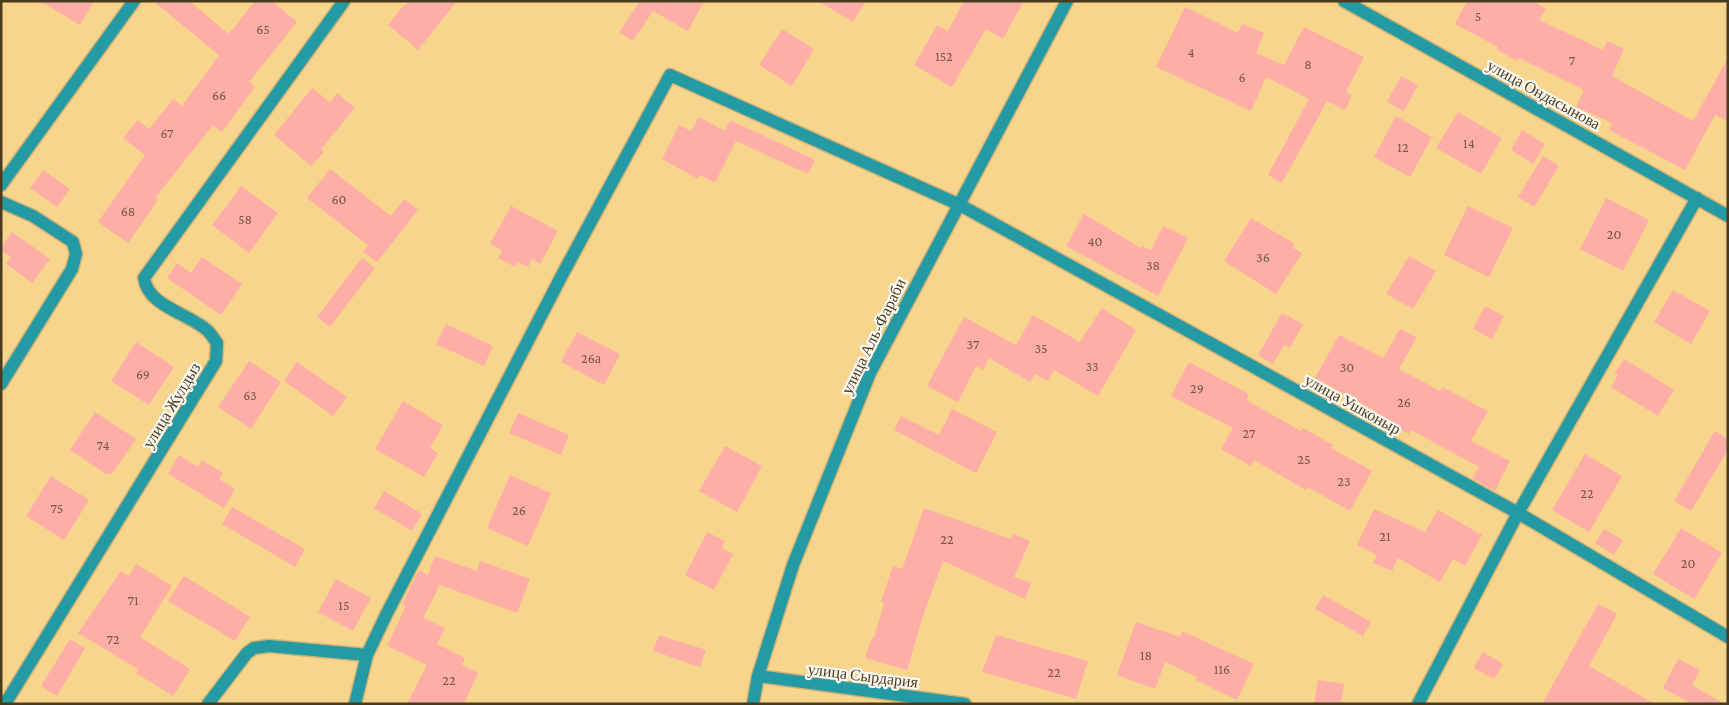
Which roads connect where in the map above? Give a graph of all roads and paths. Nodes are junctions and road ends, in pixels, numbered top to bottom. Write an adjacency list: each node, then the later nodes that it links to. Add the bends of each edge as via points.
1 (134, 1): 5 (street)
2 (344, 1): 15 (street, улица Жулдыз, via 144,278 147,289 156,298 207,331 217,343 216,361)
3 (1067, 1): 8 (street, улица Аль-Фараби)
4 (1344, 1): 6 (street, улица Ондасынова)
5 (1, 185)
6 (1696, 198): 9 (street, улица Ондасынова); 11 (street)
7 (1, 202): 10 (street, via 33,216 73,242 76,254 72,268)
8 (960, 205): 11 (street, улица Ушконыр); 13 (street, улица Ушконыр, via 670,75 561,277); 14 (street, улица Аль-Фараби, via 870,374 793,564)
9 (1728, 216)
10 (1, 384)
11 (1518, 513): 12 (street, улица Ушконыр); 20 (street)
12 (1728, 637)
13 (367, 655): 16 (street, via 270,646 254,648); 17 (street)
14 (758, 676): 18 (street, улица Аль-Фараби); 19 (street, улица Сырдария)
15 (5, 704)
16 (208, 704)
17 (355, 704)
18 (753, 704)
19 (965, 704)
20 (1418, 704)

